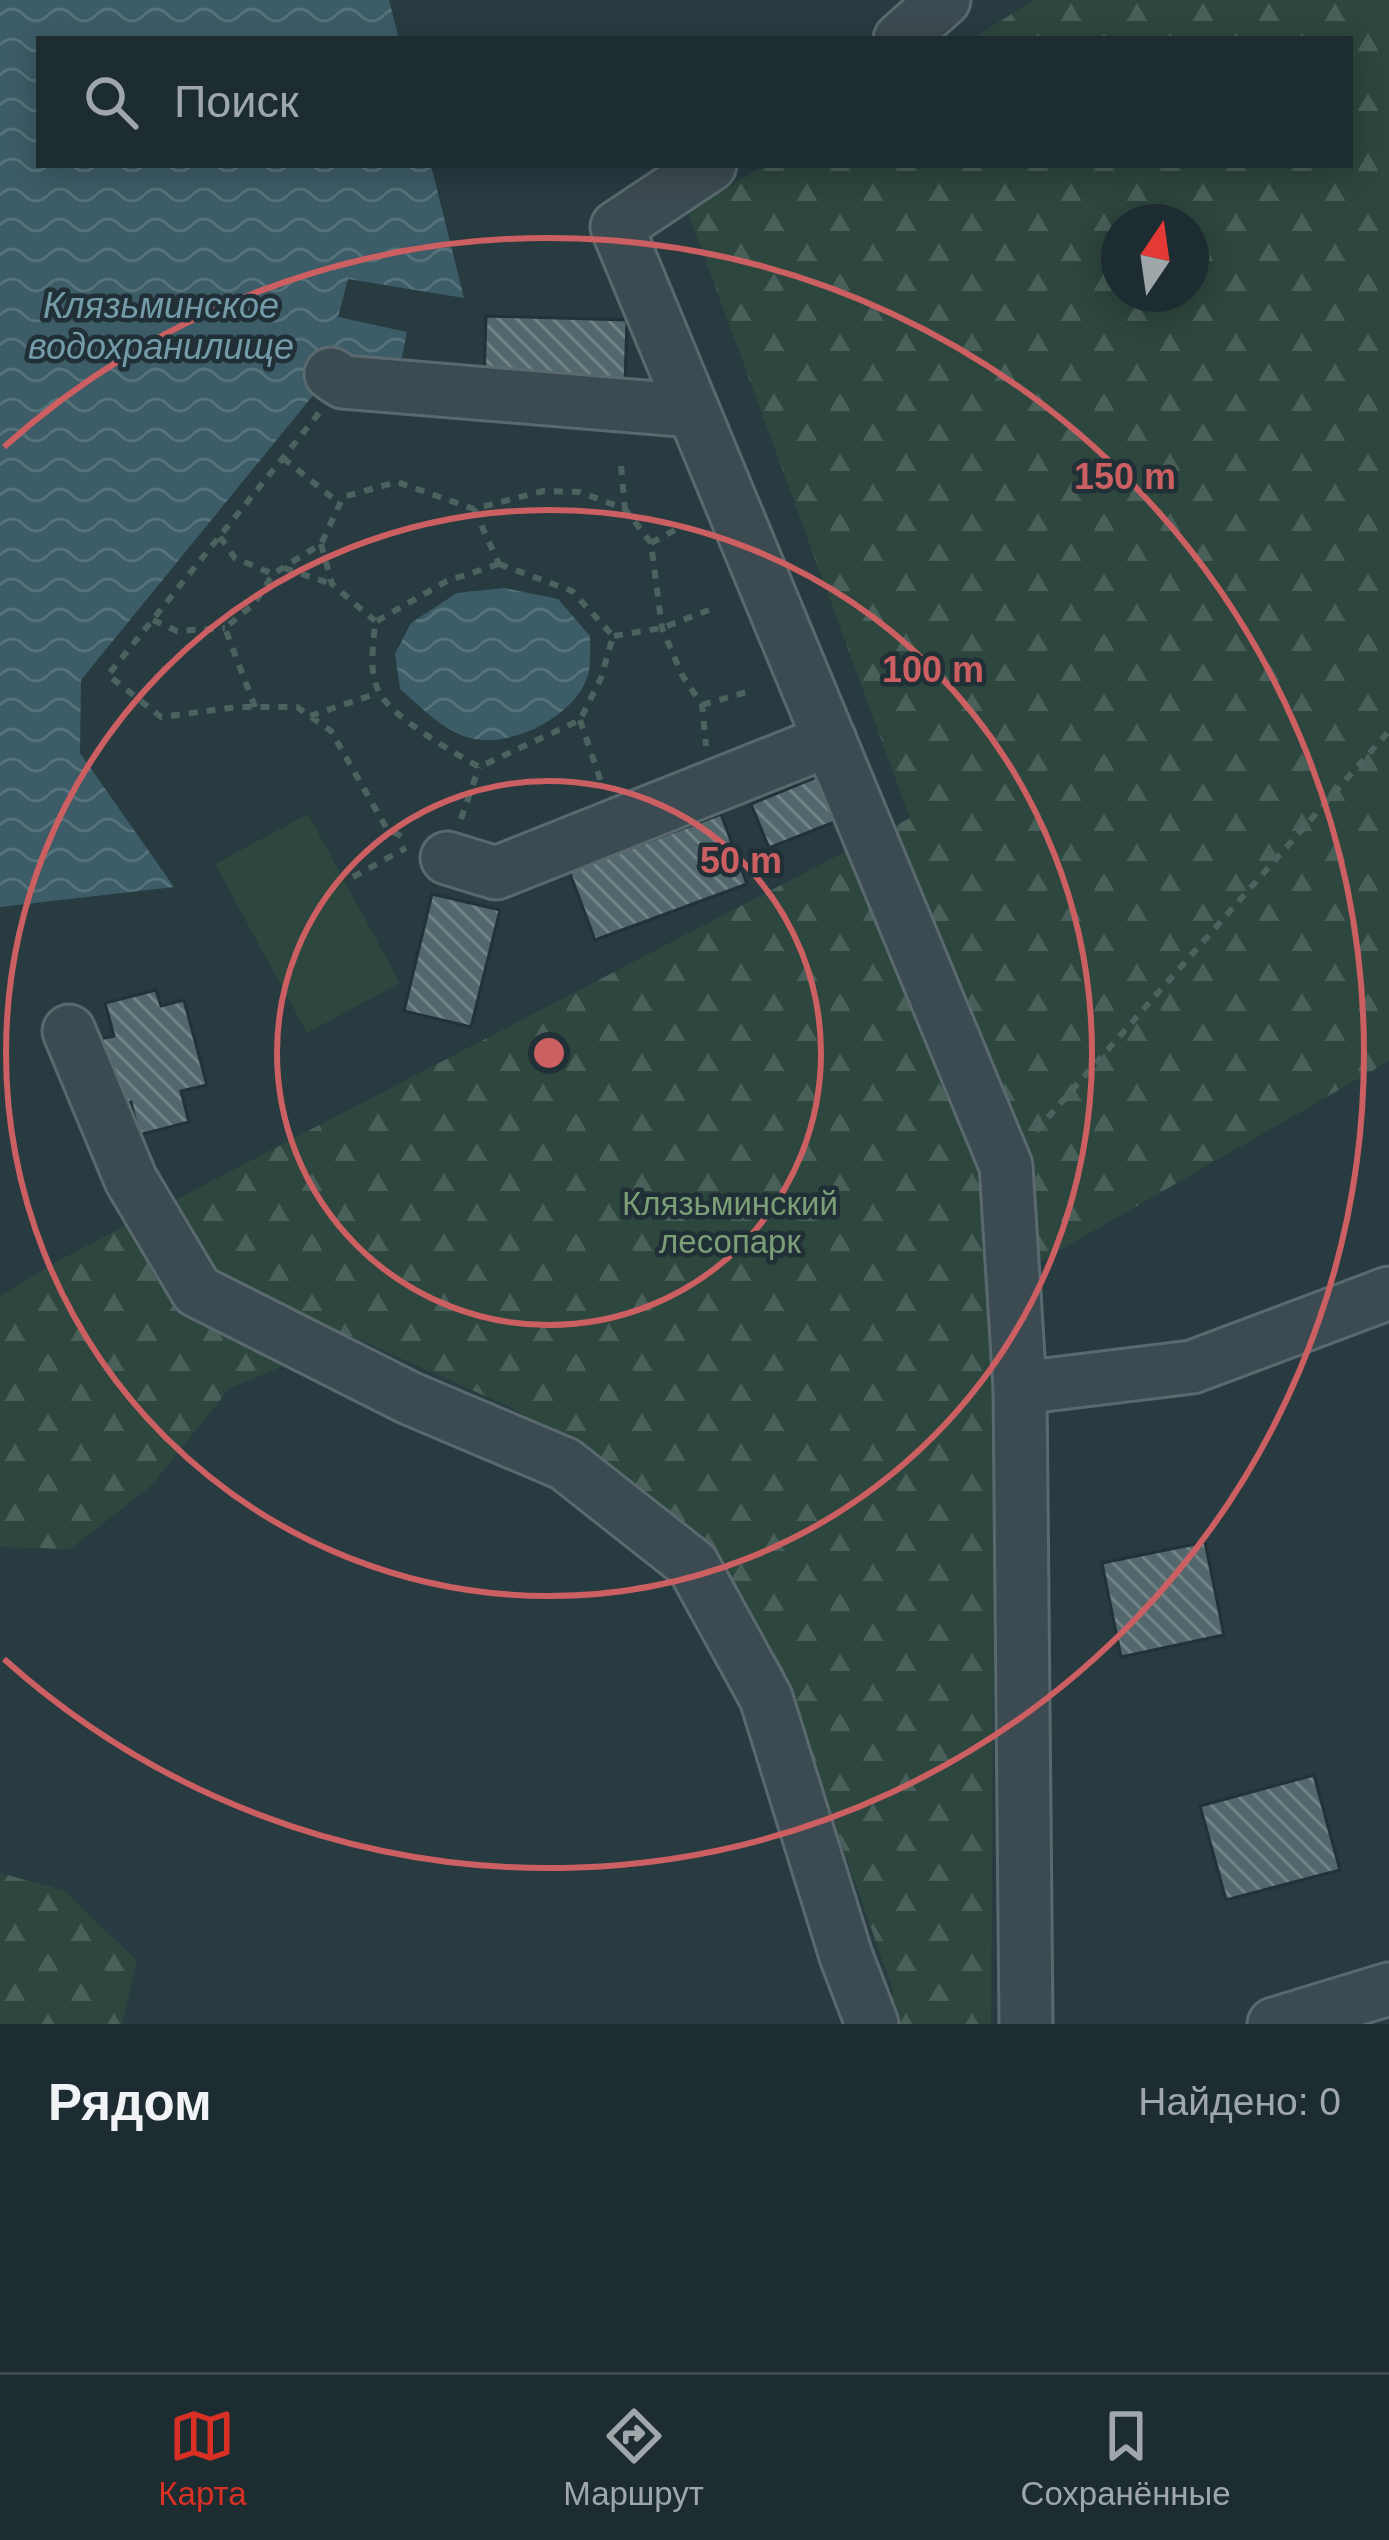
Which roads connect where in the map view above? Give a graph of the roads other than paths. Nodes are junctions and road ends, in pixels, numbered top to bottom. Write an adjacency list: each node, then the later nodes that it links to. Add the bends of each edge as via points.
1 (944, 0): 2 (lane)
2 (903, 36)
3 (706, 168): 5 (lane, via 617,227)
4 (337, 378): 5 (lane)
5 (693, 411): 6 (lane)
6 (830, 740): 7 (lane, via 496,873); 10 (lane, via 1006,1166)
7 (447, 859)
8 (69, 1031): 12 (lane, via 131,1180 197,1291 409,1398 565,1464 693,1565 766,1698)
9 (1389, 1293): 10 (lane, via 1192,1367)
10 (1020, 1388): 13 (lane)
11 (1389, 1989): 14 (lane)
12 (872, 2024)
13 (1026, 2024)
14 (1274, 2024)

